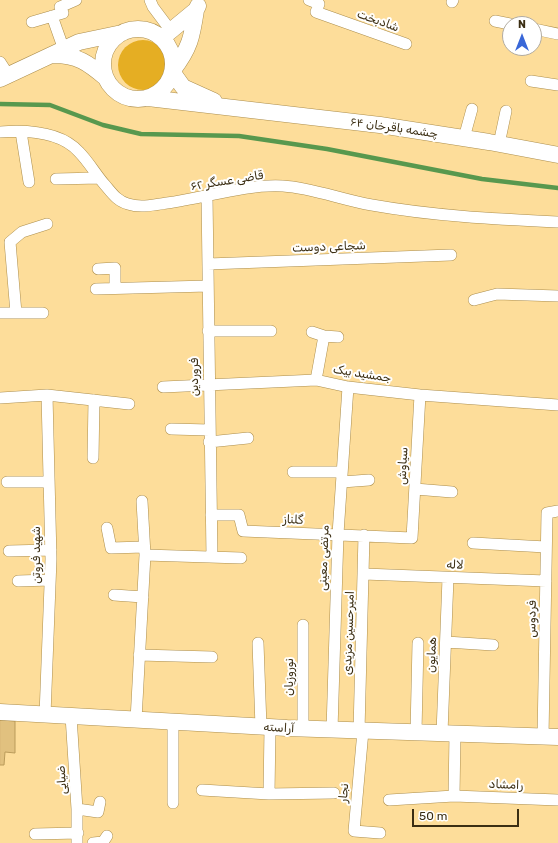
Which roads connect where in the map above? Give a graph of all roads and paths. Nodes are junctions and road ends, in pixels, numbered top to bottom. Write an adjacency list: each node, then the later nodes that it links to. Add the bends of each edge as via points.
1 (76, 0): 5 (street, via 60,7 63,13)
2 (150, 0): 11 (street)
3 (309, 0): 13 (street, شادبخت, via 319,4 316,12)
4 (199, 5): 11 (street); 16 (street, via 191,40)
5 (52, 16): 7 (street); 14 (street)
6 (495, 21): 8 (street)
7 (32, 22)
8 (502, 22)
9 (542, 31): 12 (street)
10 (122, 33): 11 (street, via 143,29); 14 (street, via 79,42); 18 (street, via 113,39 103,58)
11 (166, 34): 16 (street, via 173,58)
12 (558, 34)
13 (406, 44)
14 (59, 52): 17 (street); 18 (street, via 90,64)
15 (0, 62): 17 (street)
16 (173, 72): 21 (street, via 164,89); 22 (street, via 183,86)
17 (5, 78)
18 (106, 78): 21 (street, via 111,87 127,98)
19 (531, 81): 20 (street)
20 (558, 85)
21 (148, 98): 22 (street)
22 (228, 107): 27 (street, چشمه باقرخان ۶۴)
23 (472, 109): 27 (street)
24 (506, 111): 28 (street)
25 (0, 132): 26 (street, قاضی عسگر ۶۲)
26 (21, 132): 30 (street, قاضی عسگر ۶۲, via 40,132 60,139 79,151); 32 (street)
27 (464, 138): 28 (street, چشمه باقرخان ۶۴)
28 (499, 144): 29 (street, چشمه باقرخان ۶۴)
29 (558, 155)
30 (99, 178): 31 (street); 33 (street, قاضی عسگر ۶۲, via 119,201 129,205 148,206)
31 (56, 179)
32 (29, 182)
33 (206, 196): 34 (street, قاضی عسگر ۶۲, via 258,187 283,186 372,205 486,218); 37 (street, فروردین)
34 (558, 222)
35 (47, 224): 45 (street, via 22,232 10,242)
36 (451, 255): 37 (street, شجاعی دوست)
37 (208, 264): 39 (street, فروردین)
38 (98, 269): 40 (street, via 115,268)
39 (208, 286): 40 (street); 47 (street, فروردین)
40 (115, 288): 41 (street)
41 (96, 289)
42 (558, 296): 43 (street, via 497,294)
43 (474, 300)
44 (0, 313): 45 (street)
45 (16, 313): 46 (street)
46 (43, 313)
47 (208, 331): 48 (street); 53 (street, فروردین)
48 (271, 331)
49 (312, 332): 50 (street)
50 (324, 336): 51 (street); 52 (street)
51 (338, 337)
52 (316, 380): 53 (street, جمشید بیک); 55 (street, جمشید بیک)
53 (208, 386): 54 (street, جمشید بیک); 63 (street, فروردین)
54 (163, 387)
55 (348, 387): 57 (street, جمشید بیک); 67 (street, مرتضی معینی)
56 (47, 395): 58 (street); 59 (street); 70 (street, شهید فروتن)
57 (420, 395): 61 (street, جمشید بیک); 71 (street, سیاوش)
58 (0, 398)
59 (94, 400): 60 (street); 65 (street)
60 (129, 404)
61 (558, 406)
62 (171, 429): 63 (street)
63 (209, 436): 64 (street); 75 (street, فروردین)
64 (248, 438)
65 (93, 458)
66 (293, 472): 67 (street)
67 (342, 477): 68 (street); 77 (street, مرتضی معینی)
68 (369, 480)
69 (7, 482): 70 (street)
70 (49, 482): 82 (street, شهید فروتن)
71 (415, 489): 72 (street); 79 (street, سیاوش)
72 (452, 492)
73 (142, 501): 84 (street)
74 (558, 511): 81 (street, فردوس, via 547,513)
75 (211, 515): 77 (street, گلناز, via 239,515 243,532); 85 (street, فروردین)
76 (107, 528): 84 (street, via 111,548)
77 (338, 534): 78 (street, گلناز); 108 (street, مرتضی معینی)
78 (364, 535): 79 (street, گلناز); 87 (street, امیرحسین مزیدی)
79 (412, 538)
80 (472, 543): 81 (street, لاله)
81 (546, 547): 91 (street, فردوس)
82 (51, 550): 83 (street); 89 (street, شهید فروتن)
83 (9, 551)
84 (145, 551): 85 (street); 93 (street)
85 (212, 557): 86 (street)
86 (241, 558)
87 (364, 574): 88 (street, لاله); 109 (street, امیرحسین مزیدی)
88 (448, 578): 91 (street, لاله); 96 (street, همایون)
89 (50, 580): 90 (street); 102 (street, شهید فروتن)
90 (18, 581)
91 (546, 581): 112 (street, فردوس)
92 (114, 595): 93 (street)
93 (143, 596): 99 (street)
94 (303, 625): 107 (street, نوروزیان)
95 (258, 642): 106 (street)
96 (446, 642): 98 (street); 111 (street, همایون)
97 (418, 644): 110 (street)
98 (493, 645)
99 (139, 655): 100 (street); 104 (street)
100 (212, 658)
101 (0, 712): 102 (street, آراسته)
102 (45, 715): 103 (street, آراسته)
103 (71, 716): 104 (street, آراسته); 121 (street, ضیایی)
104 (136, 720): 105 (street, آراسته)
105 (173, 722): 106 (street, آراسته); 120 (street)
106 (265, 727): 107 (street, آراسته); 114 (street)
107 (303, 729): 108 (street, آراسته)
108 (332, 730): 109 (street, آراسته)
109 (361, 731): 110 (street, آراسته); 122 (street, نجار, via 354,831)
110 (416, 732): 111 (street, آراسته)
111 (449, 734): 112 (street, آراسته); 116 (street)
112 (550, 737)
113 (202, 790): 114 (street)
114 (269, 794): 115 (street)
115 (334, 794)
116 (454, 796): 117 (street, رامشاد); 118 (street, رامشاد)
117 (389, 800)
118 (558, 800)
119 (100, 802): 121 (street, via 98,812)
120 (173, 803)
121 (77, 809): 125 (street, ضیایی)
122 (380, 833)
123 (35, 834): 125 (street)
124 (107, 836): 126 (street, via 103,842)
125 (77, 838)
126 (93, 843)

